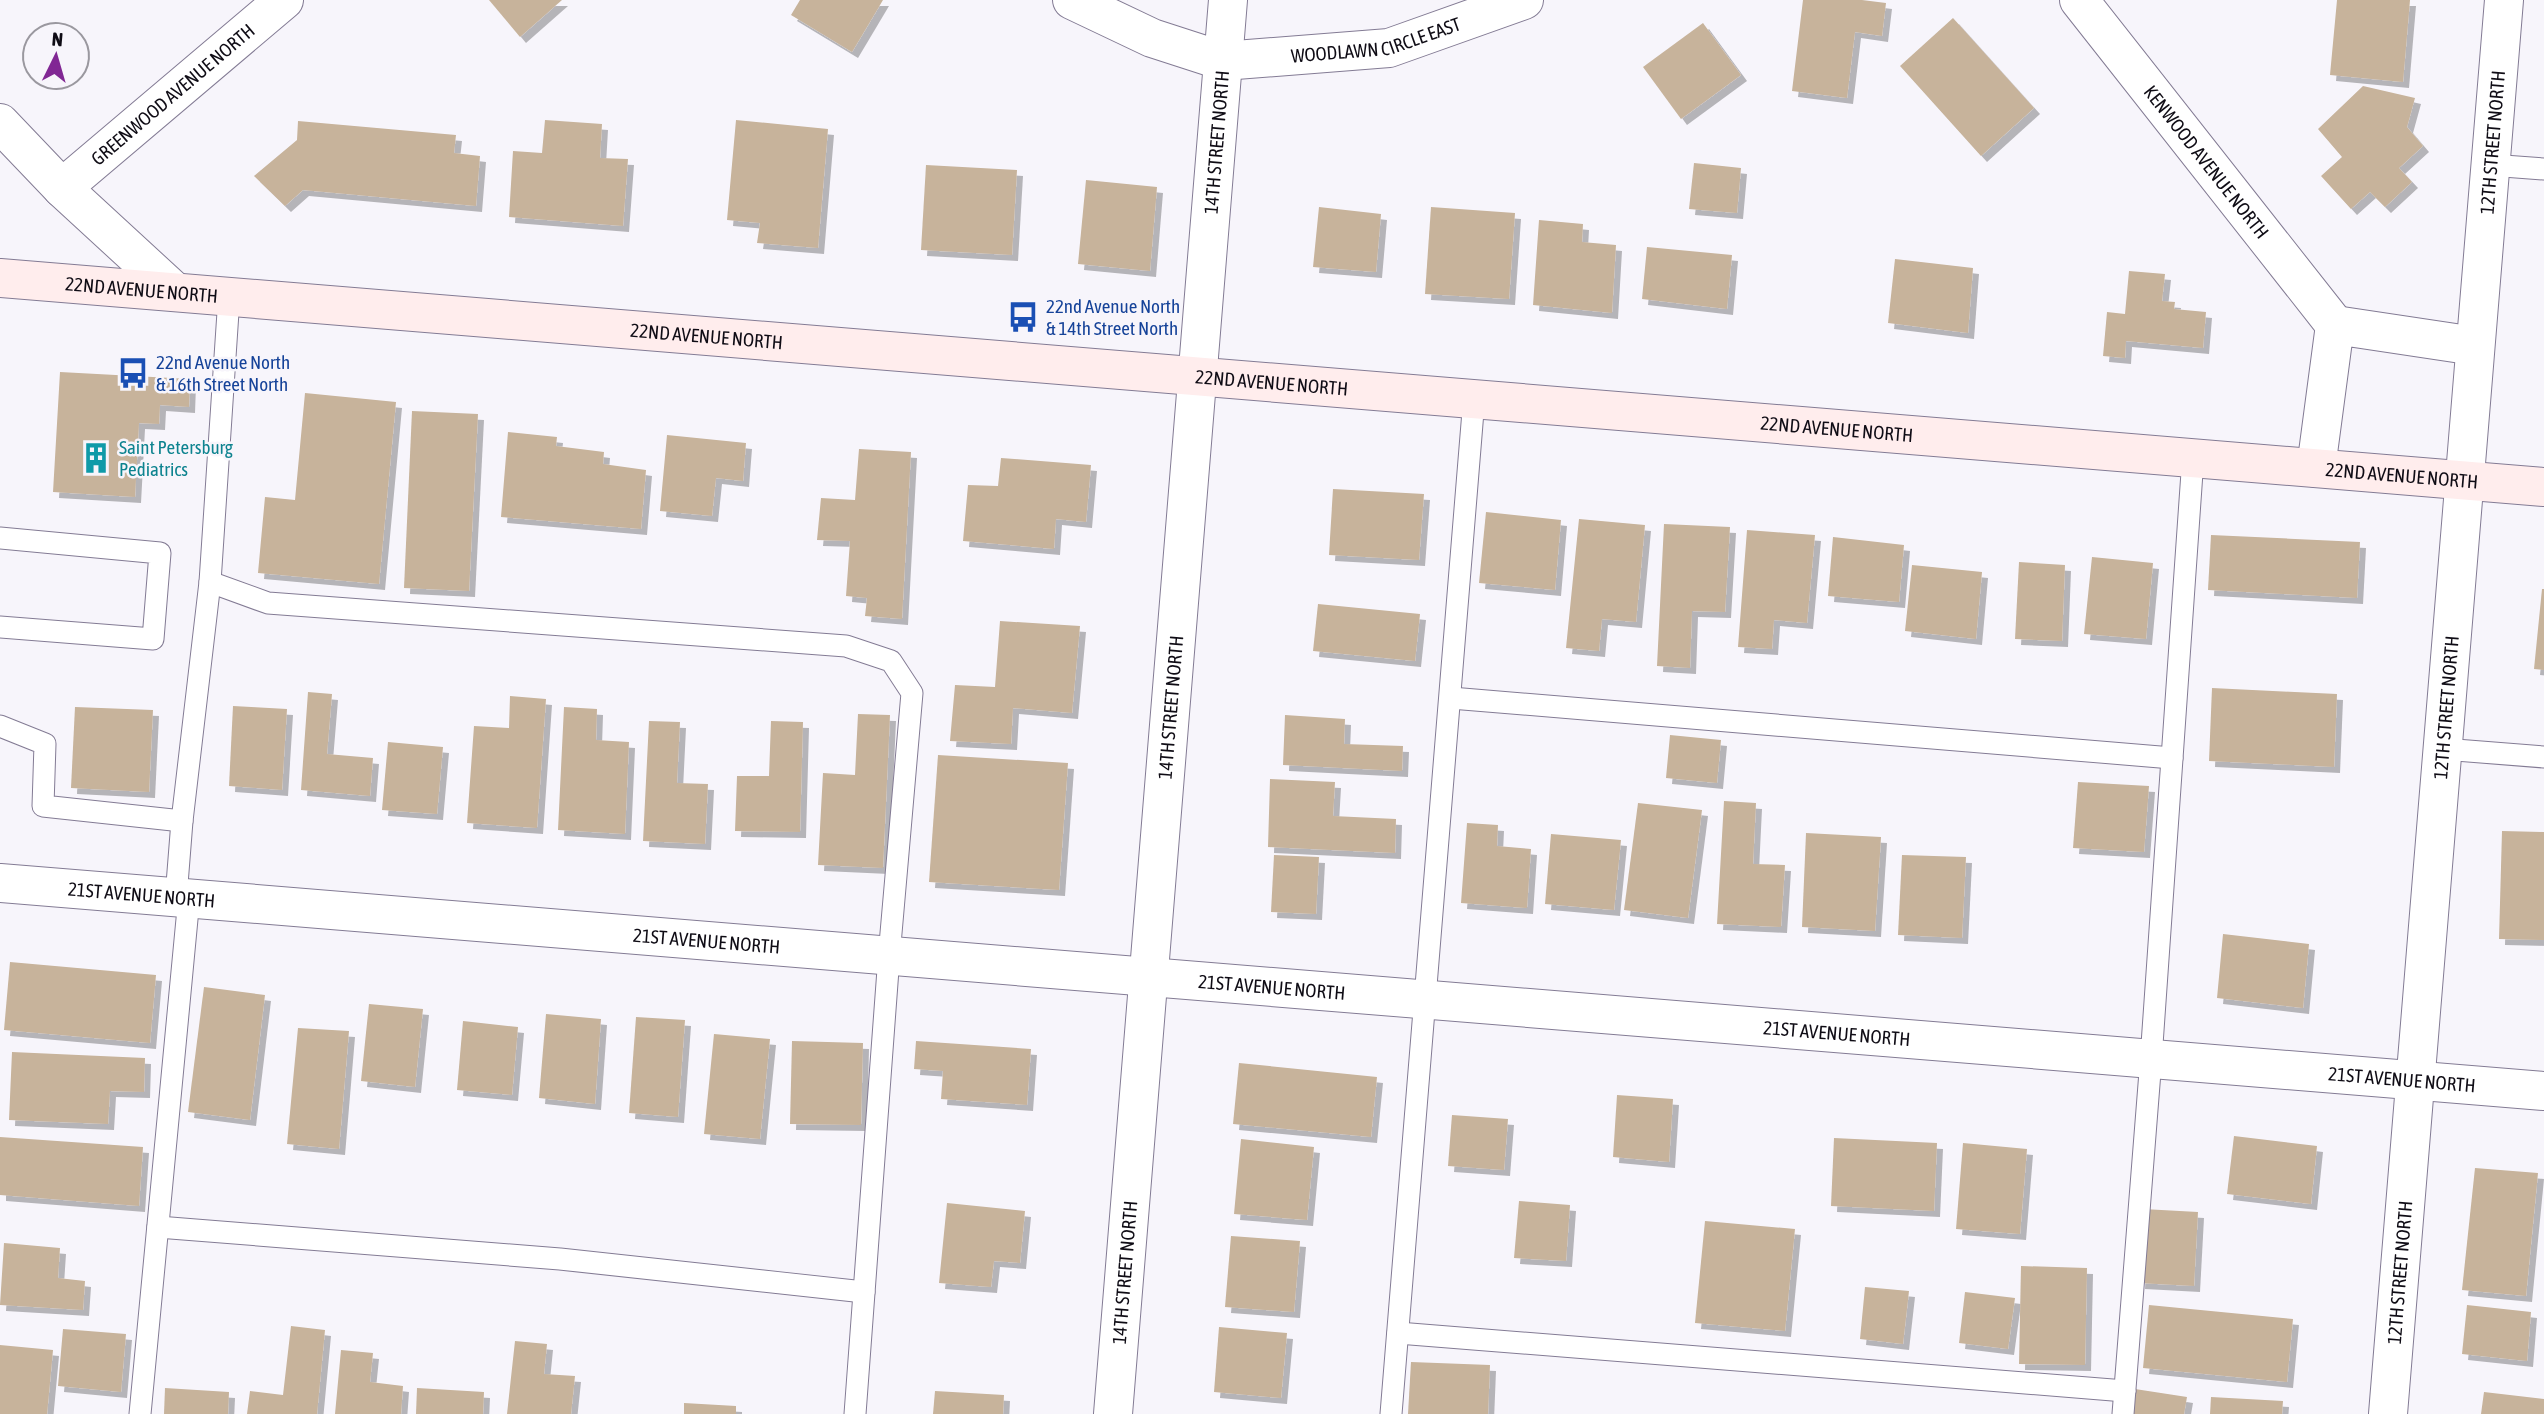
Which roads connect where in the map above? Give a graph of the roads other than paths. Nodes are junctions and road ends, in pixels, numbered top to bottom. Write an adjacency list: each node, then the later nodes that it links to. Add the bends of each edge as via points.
1 (284, 0): 11 (street, GREENWOOD AVENUE NORTH)
2 (1072, 0): 7 (street, via 1152,38)
3 (1228, 0): 7 (street, 14TH STREET NORTH)
4 (1524, 0): 7 (street, WOODLAWN CIRCLE EAST, via 1389,48)
5 (2079, 0): 15 (street, KENWOOD AVENUE NORTH)
6 (2504, 0): 9 (street, 12TH STREET NORTH)
7 (1223, 61): 17 (street, 14TH STREET NORTH)
8 (0, 123): 11 (street)
9 (2490, 165): 10 (lane); 16 (street, 12TH STREET NORTH)
10 (2544, 169)
11 (62, 188): 13 (street)
12 (0, 278): 13 (main road, 22ND AVENUE NORTH)
13 (175, 292): 14 (main road, 22ND AVENUE NORTH)
14 (229, 297): 17 (main road, 22ND AVENUE NORTH); 24 (lane)
15 (2335, 325): 16 (street); 20 (street)
16 (2476, 346): 21 (street, 12TH STREET NORTH)
17 (1198, 376): 18 (main road, 22ND AVENUE NORTH); 35 (street, 14TH STREET NORTH)
18 (1474, 399): 19 (main road, 22ND AVENUE NORTH); 26 (lane)
19 (2193, 458): 20 (main road, 22ND AVENUE NORTH); 30 (lane)
20 (2316, 468): 21 (main road, 22ND AVENUE NORTH)
21 (2464, 480): 22 (main road, 22ND AVENUE NORTH); 28 (street, 12TH STREET NORTH)
22 (2544, 486)
23 (0, 538): 25 (lane, via 160,553 153,639)
24 (210, 582): 31 (lane); 34 (lane, via 268,603 846,646 891,661 912,692)
25 (0, 627)
26 (1451, 698): 30 (lane); 36 (lane)
27 (0, 726): 31 (lane, via 45,744 43,806)
28 (2443, 749): 29 (lane); 38 (street, 12TH STREET NORTH)
29 (2544, 757)
30 (2172, 758): 37 (lane)
31 (182, 821): 33 (lane)
32 (0, 883): 33 (street, 21ST AVENUE NORTH)
33 (183, 897): 34 (street, 21ST AVENUE NORTH); 40 (lane)
34 (889, 956): 35 (street, 21ST AVENUE NORTH); 41 (lane)
35 (1149, 977): 36 (street, 21ST AVENUE NORTH); 46 (street, 14TH STREET NORTH)
36 (1426, 1000): 37 (street, 21ST AVENUE NORTH); 42 (lane)
37 (2151, 1059): 38 (street, 21ST AVENUE NORTH); 43 (lane)
38 (2415, 1081): 39 (street, 21ST AVENUE NORTH); 49 (street, 12TH STREET NORTH)
39 (2544, 1091)
40 (158, 1227): 41 (lane, via 561,1259); 44 (lane)
41 (864, 1292): 45 (lane)
42 (1398, 1333): 43 (lane); 47 (lane)
43 (2124, 1391): 48 (lane)
44 (140, 1414)
45 (855, 1414)
46 (1113, 1414)
47 (1391, 1414)
48 (2123, 1414)
49 (2388, 1414)

